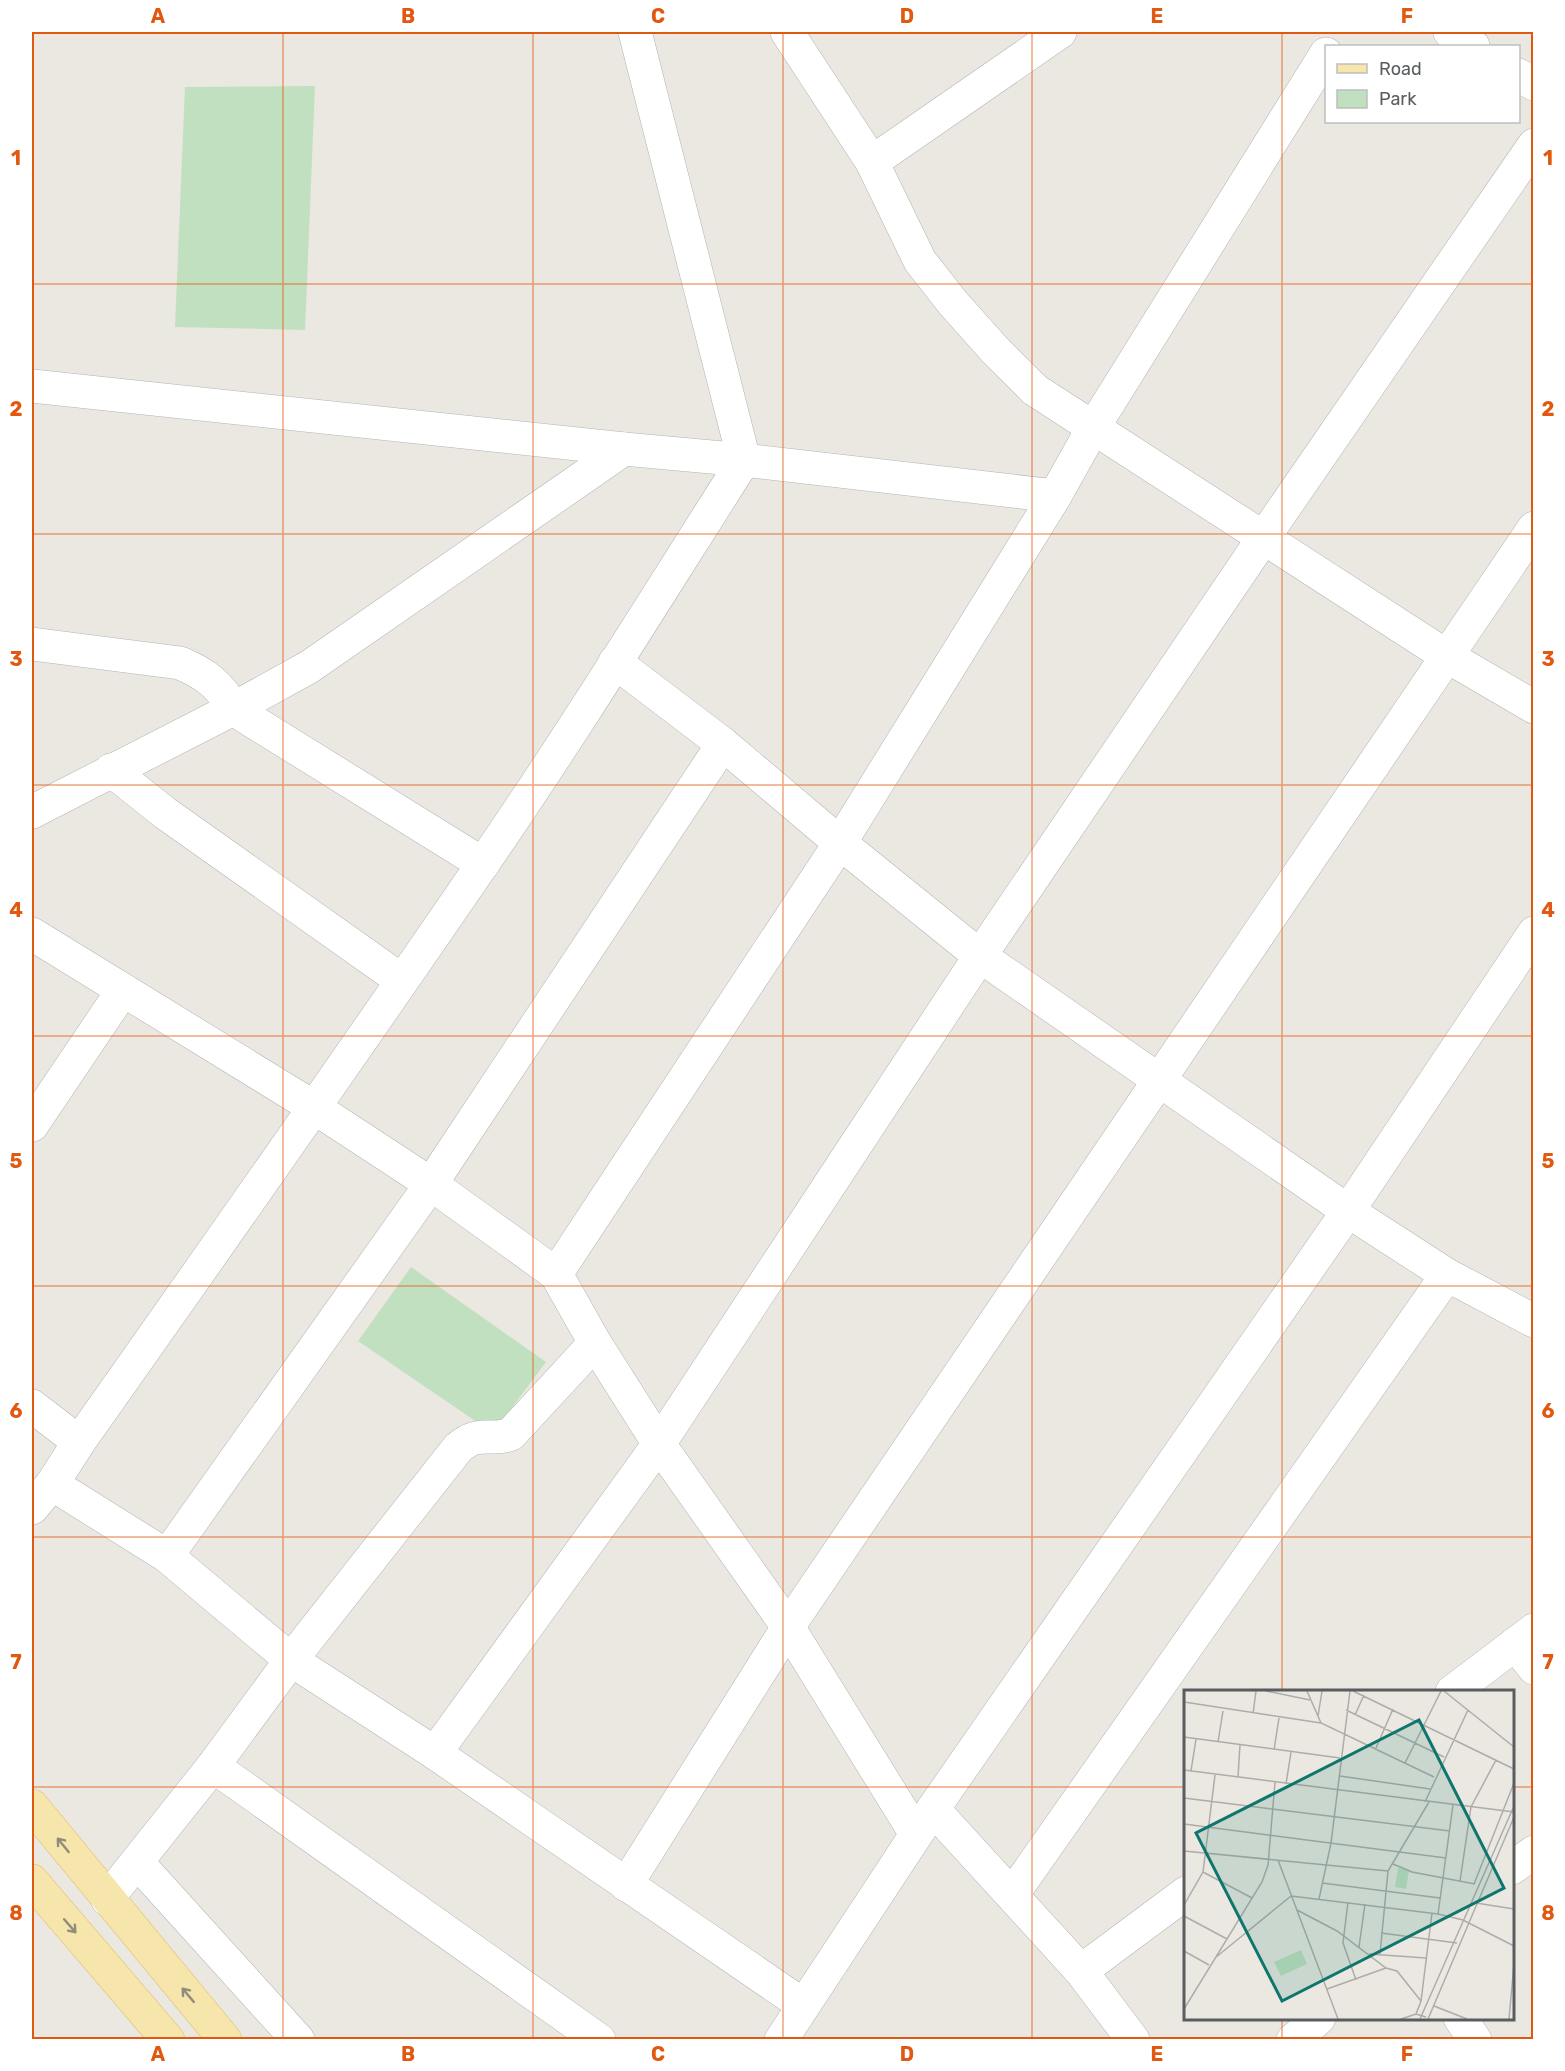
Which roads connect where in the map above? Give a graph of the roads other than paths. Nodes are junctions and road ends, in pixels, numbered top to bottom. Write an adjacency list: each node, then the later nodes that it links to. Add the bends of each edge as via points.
1 (634, 32): 16 (street)
2 (787, 32): 12 (street)
3 (1060, 32): 12 (street)
4 (1341, 32): 6 (street)
5 (1450, 32): 7 (street)
6 (1332, 45)
7 (1471, 45)
8 (1325, 56): 14 (street)
9 (1520, 76): 10 (street)
10 (1533, 84)
11 (1533, 145): 19 (street)
12 (872, 162): 14 (street, via 920,261 953,303 1035,390)
13 (32, 386): 15 (street)
14 (1093, 428): 17 (street); 19 (street)
15 (624, 449): 16 (street); 24 (street, via 309,667)
16 (744, 460): 17 (street); 22 (street)
17 (1055, 496): 28 (street)
18 (1533, 528): 21 (street)
19 (1264, 537): 21 (street); 32 (street)
20 (32, 644): 24 (street, via 180,663 212,681 226,694)
21 (1446, 655): 23 (street); 35 (street)
22 (615, 662): 25 (street); 29 (street)
23 (1533, 707)
24 (233, 709): 26 (street); 29 (street)
25 (723, 744): 28 (street); 38 (street)
26 (111, 770): 27 (street); 33 (street, via 165,813)
27 (32, 812)
28 (840, 843): 32 (street); 40 (street)
29 (483, 864): 33 (street)
30 (1533, 933): 39 (street)
31 (32, 934): 34 (street)
32 (980, 956): 35 (street); 46 (street)
33 (401, 980): 36 (street)
34 (123, 990): 36 (street); 37 (street)
35 (1158, 1080): 39 (street); 49 (street)
36 (315, 1108): 38 (street); 45 (street)
37 (32, 1125)
38 (431, 1184): 40 (street); 48 (street)
39 (1348, 1211): 41 (street); 56 (street)
40 (556, 1274): 43 (street)
41 (1447, 1275): 42 (street); 63 (street)
42 (1533, 1321)
43 (595, 1343): 46 (street); 51 (street, via 511,1434 501,1438 477,1437 458,1448)
44 (32, 1406): 45 (street)
45 (79, 1442): 47 (street)
46 (659, 1444): 49 (street); 53 (street)
47 (42, 1496): 48 (street)
48 (167, 1556): 51 (street)
49 (788, 1627): 56 (street); 61 (street)
50 (1527, 1647): 52 (street)
51 (291, 1660): 53 (street); 54 (street)
52 (1455, 1690)
53 (435, 1753): 61 (street)
54 (213, 1766): 58 (street); 72 (street)
55 (32, 1806): 64 (main road, one-way to 55)
56 (924, 1822): 63 (street); 66 (street)
57 (1533, 1852): 59 (street)
58 (137, 1862): 64 (street); 71 (street)
59 (1514, 1866)
60 (32, 1881): 69 (main road, one-way to 69)
61 (626, 1885): 66 (street)
62 (1184, 1894): 65 (street)
63 (1012, 1895): 65 (street)
64 (107, 1899): 70 (main road, one-way to 64)
65 (1081, 1971): 74 (street)
66 (803, 2005): 73 (street)
67 (1318, 2020): 75 (street)
68 (1461, 2020): 76 (street)
69 (168, 2040)
70 (225, 2040)
71 (297, 2040)
72 (599, 2040)
73 (781, 2040)
74 (1133, 2040)
75 (1293, 2040)
76 (1475, 2040)

